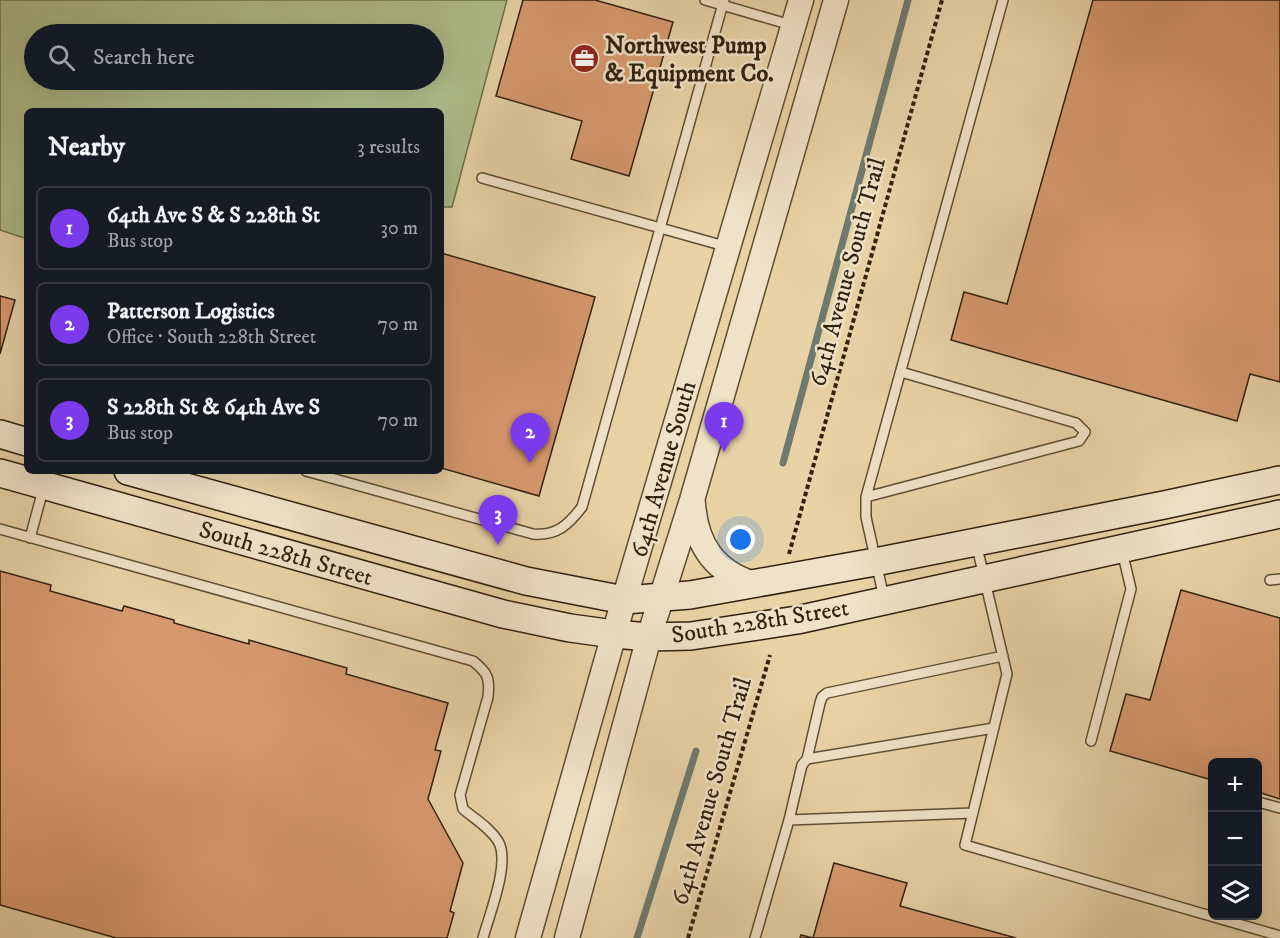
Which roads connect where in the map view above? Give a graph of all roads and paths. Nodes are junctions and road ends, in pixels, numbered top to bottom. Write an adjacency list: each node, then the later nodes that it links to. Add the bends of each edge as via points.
1 (705, 0): 6 (lane)
2 (801, 0): 7 (street, 64th Avenue South)
3 (836, 0): 20 (street, 64th Avenue South)
4 (942, 0): 26 (path, 64th Avenue South Trail)
5 (1004, 0): 11 (lane)
6 (723, 2): 7 (lane); 9 (lane)
7 (794, 25): 10 (street, 64th Avenue South)
8 (482, 178): 9 (lane)
9 (660, 228): 10 (lane); 16 (lane, via 582,507 569,524 547,536 533,534)
10 (728, 247): 31 (street, 64th Avenue South)
11 (900, 372): 19 (lane); 19 (lane, via 1076,423 1084,432 1079,441)
12 (0, 434): 13 (main road)
13 (24, 441)
14 (0, 473): 17 (main road, South 228th Street)
15 (139, 474): 31 (main road, South 228th Street, via 526,581)
16 (317, 474)
17 (46, 478): 23 (lane); 33 (main road, South 228th Street, via 503,614)
18 (1280, 480): 24 (main road, South 228th Street)
19 (866, 496): 27 (lane)
20 (692, 500): 29 (street, via 694,520 711,558 737,578); 30 (street, 64th Avenue South)
21 (1280, 514): 25 (main road, South 228th Street)
22 (0, 529): 23 (lane)
23 (30, 538): 45 (lane, via 473,661 485,671 490,683 488,697 460,795 463,809 492,833 502,853 502,867)
24 (975, 541): 27 (main road, South 228th Street); 28 (lane)
25 (1122, 548): 28 (main road, South 228th Street); 38 (lane, via 1131,589)
26 (789, 555)
27 (875, 562): 29 (main road, South 228th Street); 32 (lane)
28 (986, 578): 32 (main road, South 228th Street); 36 (lane)
29 (754, 584): 30 (main road, South 228th Street)
30 (661, 599): 31 (main road, South 228th Street); 34 (street, 64th Avenue South)
31 (624, 600): 33 (street, 64th Avenue South)
32 (885, 600): 34 (main road, South 228th Street, via 797,620 690,636)
33 (614, 634): 34 (main road, South 228th Street); 46 (street, 64th Avenue South)
34 (649, 637): 47 (street, 64th Avenue South)
35 (770, 655): 48 (path, 64th Avenue South Trail)
36 (1003, 656): 37 (lane, via 1007,674); 39 (lane, via 827,693 820,703)
37 (994, 728): 39 (lane); 42 (lane)
38 (1091, 741)
39 (807, 759): 43 (lane, via 802,765)
40 (1262, 803): 41 (lane)
41 (1280, 808)
42 (973, 813): 43 (lane); 44 (lane, via 964,845)
43 (789, 820): 49 (lane)
44 (1280, 936)
45 (483, 938)
46 (528, 938)
47 (567, 938)
48 (688, 938)
49 (755, 938)

